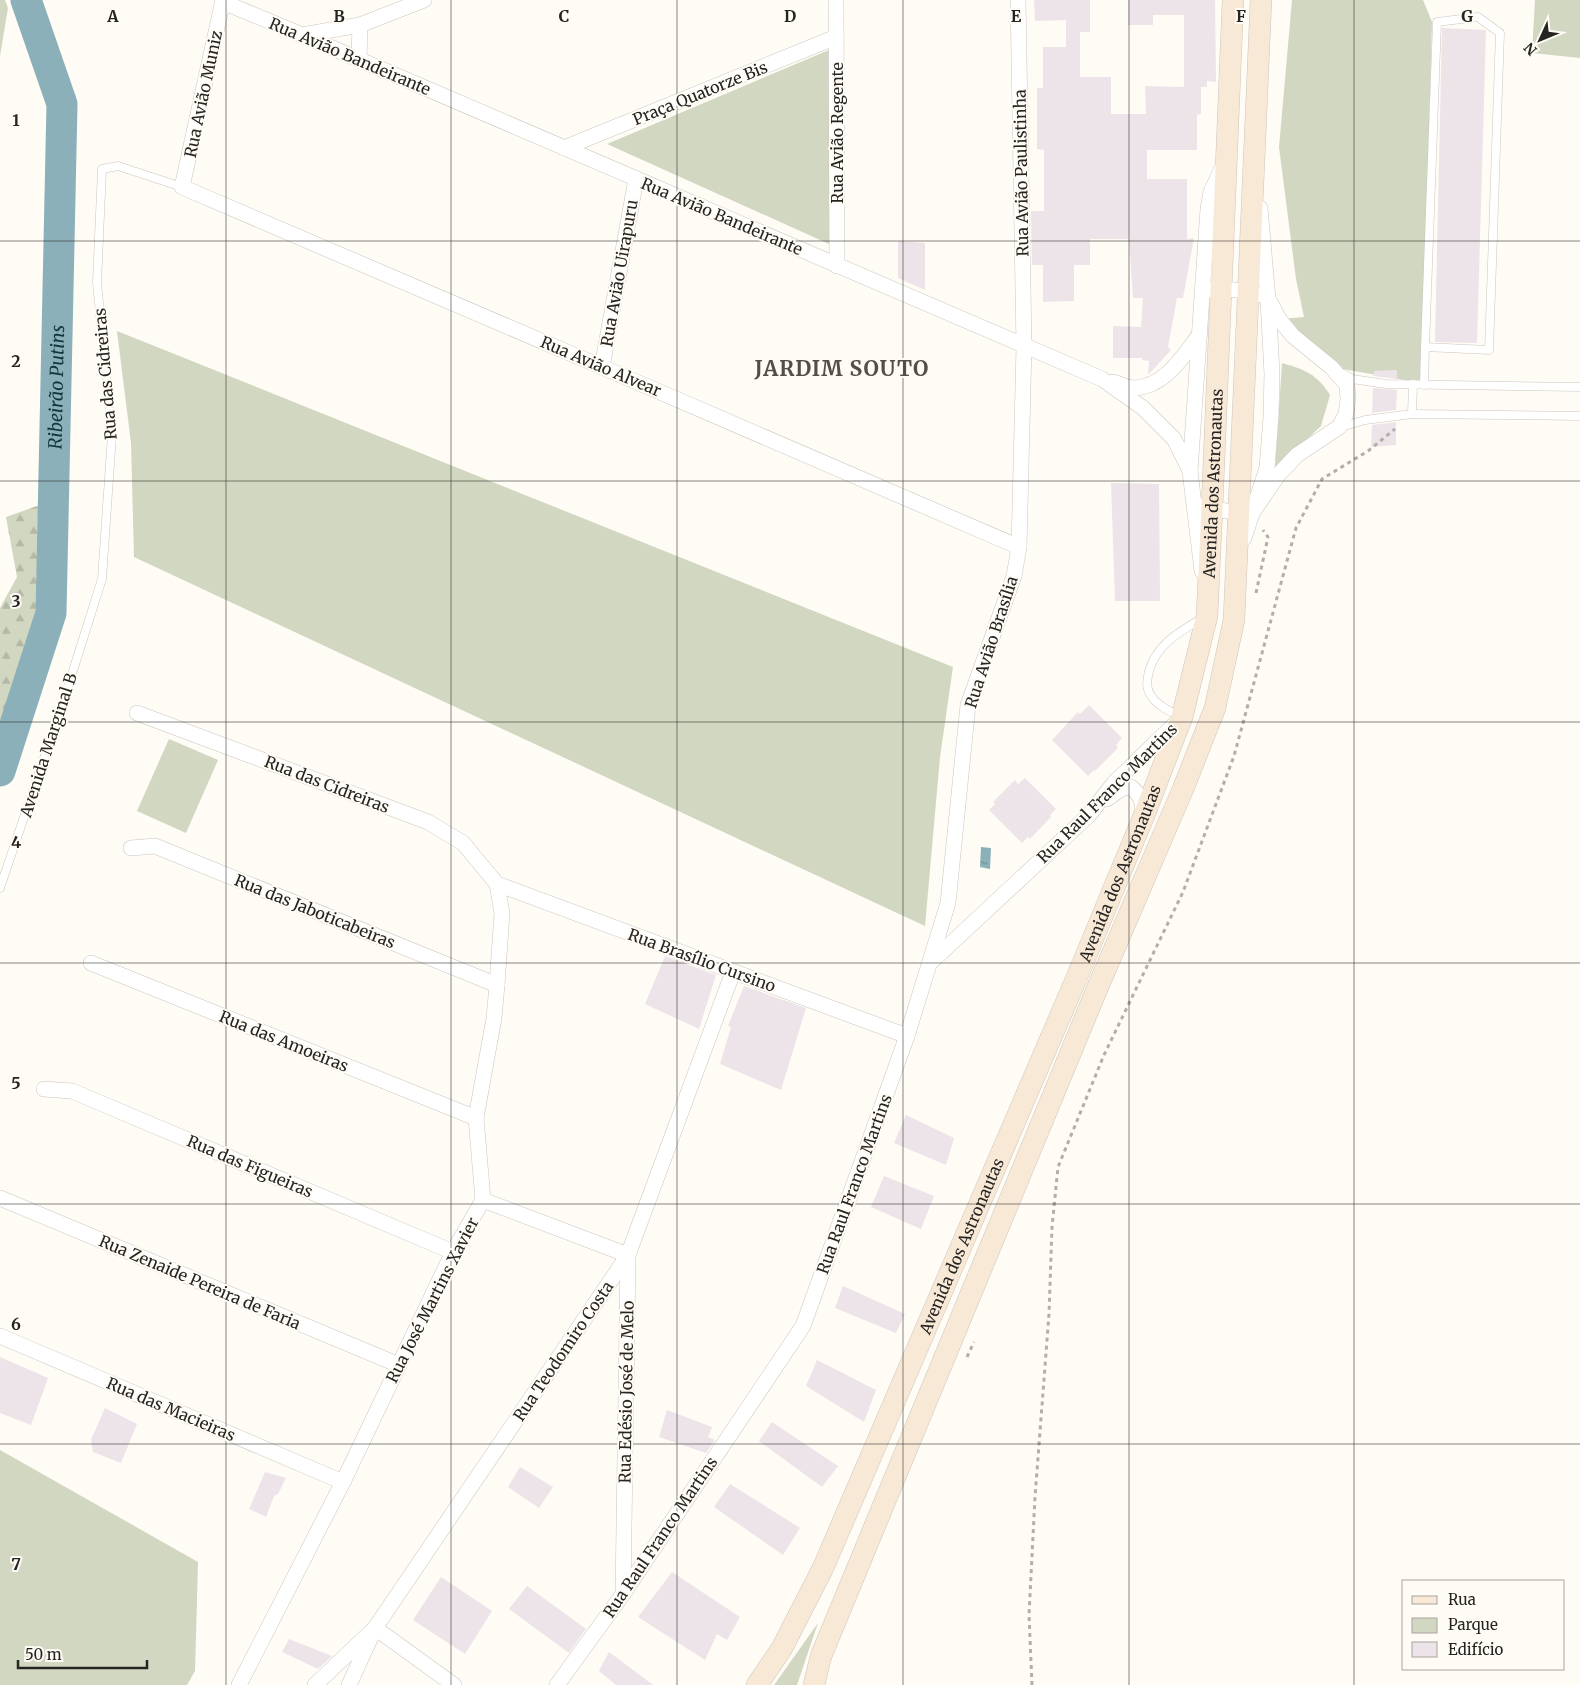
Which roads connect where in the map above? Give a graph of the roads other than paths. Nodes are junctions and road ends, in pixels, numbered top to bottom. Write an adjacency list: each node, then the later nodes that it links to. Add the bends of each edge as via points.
1 (424, 0): 7 (street)
2 (836, 0): 9 (street, Rua Avião Regente)
3 (1018, 0): 20 (street, Rua Avião Paulistinha)
4 (1233, 0): 16 (main road, Avenida dos Astronautas, via 1226,158)
5 (1261, 0): 12 (main road, Avenida dos Astronautas)
6 (223, 1): 8 (street, Rua Avião Bandeirante); 14 (street, Rua Avião Muniz)
7 (360, 25): 8 (street); 10 (street)
8 (302, 35): 10 (street, Rua Avião Bandeirante)
9 (836, 37): 11 (street, Praça Quatorze Bis); 15 (street, Rua Avião Regente)
10 (359, 59): 11 (street, Rua Avião Bandeirante)
11 (564, 148): 13 (street, Rua Avião Bandeirante)
12 (1254, 150): 17 (main road, Avenida dos Astronautas); 18 (street)
13 (636, 180): 15 (street, Rua Avião Bandeirante); 22 (street, Rua Avião Uirapuru)
14 (182, 188): 22 (street, Rua Avião Alvear); 36 (lane, Rua das Cidreiras, via 118,166 102,169 96,284 112,435 102,579)
15 (837, 266): 20 (street, Rua Avião Bandeirante)
16 (1211, 290): 17 (street); 19 (street); 32 (main road, Avenida dos Astronautas)
17 (1248, 291): 18 (street); 33 (main road, Avenida dos Astronautas)
18 (1268, 299): 23 (street, via 1279,320 1293,336); 33 (street, via 1272,374 1268,460)
19 (1200, 334): 24 (street, via 1173,369 1148,386 1134,388); 31 (street)
20 (1024, 346): 24 (street, Rua Avião Bandeirante); 34 (street, Rua Avião Brasília)
21 (1425, 347): 21 (lane, via 1437,22 1478,17 1500,34 1489,350); 26 (lane)
22 (602, 366): 34 (street, Rua Avião Alvear)
23 (1331, 367): 25 (lane, via 1352,379); 30 (street, via 1347,385 1346,414)
24 (1102, 379): 31 (street, Rua Avião Bandeirante, via 1143,408 1174,439)
25 (1413, 384): 26 (lane); 28 (lane)
26 (1424, 384): 27 (lane)
27 (1580, 387)
28 (1412, 414): 29 (lane); 30 (lane, via 1365,420)
29 (1580, 416)
30 (1339, 428): 33 (street, via 1298,455)
31 (1190, 471): 32 (street)
32 (1204, 507): 33 (street); 35 (main road, Avenida dos Astronautas)
33 (1245, 515): 66 (main road, Avenida dos Astronautas, via 1237,564 1234,620 1215,708 821,1656)
34 (1019, 547): 45 (street, Rua Avião Brasília, via 1014,576 968,705 948,903)
35 (1206, 616): 38 (main road, Avenida dos Astronautas); 38 (lane, via 1164,644 1152,661 1146,684 1152,697)
36 (77, 659): 43 (lane, Avenida Marginal B)
37 (137, 712): 42 (street, Rua das Cidreiras, via 428,822 463,843)
38 (1182, 717): 39 (street, Rua Raul Franco Martins, via 1114,783); 40 (main road, Avenida dos Astronautas)
39 (1090, 815): 40 (street, via 1109,797 1131,787 1140,794); 45 (street, Rua Raul Franco Martins)
40 (1143, 818): 65 (main road, Avenida dos Astronautas, via 823,1568 782,1648)
41 (131, 848): 47 (street, Rua das Jaboticabeiras, via 155,846)
42 (497, 884): 46 (street, Rua Brasílio Cursino); 47 (street, Rua José Martins Xavier, via 502,913)
43 (0, 888)
44 (91, 963): 50 (street, Rua das Amoeiras)
45 (929, 964): 48 (street, Rua Raul Franco Martins)
46 (733, 972): 48 (street, Rua Brasílio Cursino); 54 (street, Rua Teodomiro Costa)
47 (497, 985): 50 (street, Rua José Martins Xavier)
48 (907, 1036): 58 (street, Rua Raul Franco Martins, via 803,1326)
49 (44, 1090): 53 (street, Rua das Figueiras, via 72,1091)
50 (476, 1118): 52 (street, Rua José Martins Xavier)
51 (0, 1198): 56 (street, Rua Zenaide Pereira de Faria)
52 (483, 1200): 53 (street, Rua José Martins Xavier); 54 (street)
53 (453, 1252): 56 (street, Rua José Martins Xavier)
54 (628, 1255): 58 (street, Rua Edésio José de Melo); 59 (street, Rua Teodomiro Costa)
55 (0, 1336): 57 (street, Rua das Macieiras)
56 (400, 1365): 57 (street, Rua José Martins Xavier)
57 (343, 1482): 60 (street, Rua José Martins Xavier)
58 (623, 1594): 64 (street, Rua Raul Franco Martins)
59 (375, 1628): 61 (street, Rua Teodomiro Costa); 62 (street); 63 (street)
60 (239, 1685)
61 (315, 1685)
62 (348, 1685)
63 (454, 1685)
64 (556, 1685)
65 (757, 1685)
66 (814, 1685)

